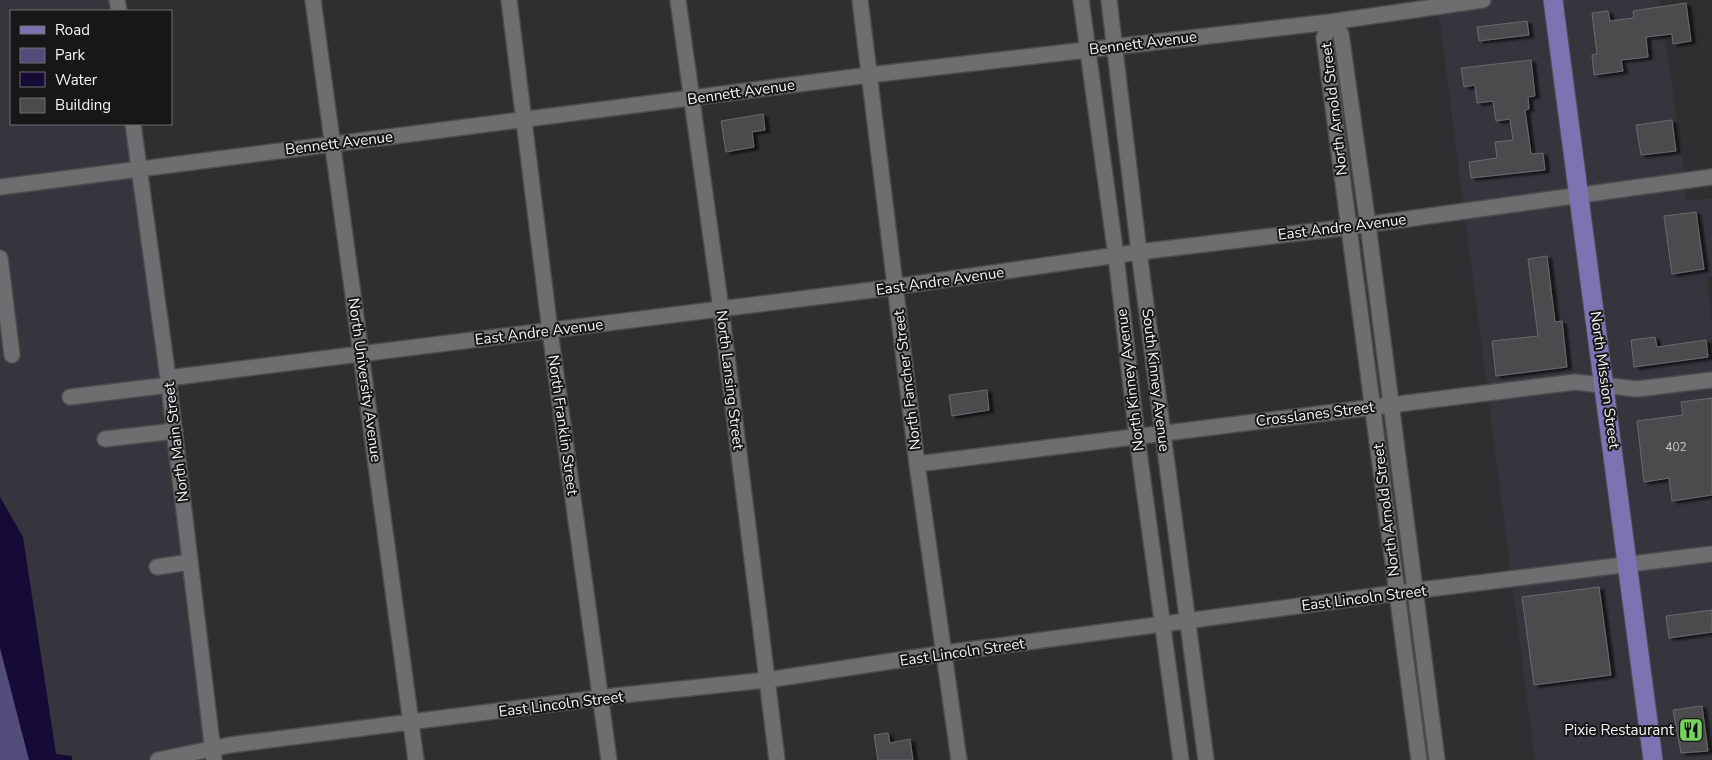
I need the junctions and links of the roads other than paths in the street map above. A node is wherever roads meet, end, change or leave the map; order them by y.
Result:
1 (313, 0) edge
2 (509, 0) edge
3 (678, 0) edge
4 (860, 0) edge
5 (1081, 0) edge
6 (1109, 0) edge
7 (1483, 0) edge
8 (1554, 0) edge
9 (1330, 22) junction
10 (1115, 46) junction
11 (1087, 51) junction
12 (869, 75) junction
13 (690, 99) junction
14 (524, 121) junction
15 (134, 125) edge
16 (334, 143) junction
17 (139, 168) junction
18 (1712, 177) edge
19 (0, 187) edge
20 (1579, 195) junction
21 (1368, 225) junction
22 (1349, 227) junction
23 (1139, 252) junction
24 (1116, 256) junction
25 (0, 258) edge
26 (896, 287) junction
27 (721, 309) junction
28 (550, 330) junction
29 (361, 352) junction
30 (12, 355) dead end
31 (1712, 380) edge
32 (168, 381) junction
33 (1606, 386) junction
34 (70, 397) dead end
35 (1391, 404) junction
36 (1374, 406) junction
37 (174, 432) junction
38 (1163, 434) junction
39 (1136, 437) junction
40 (105, 439) dead end
41 (918, 464) junction
42 (1712, 554) edge
43 (190, 562) junction
44 (1629, 564) junction
45 (157, 567) dead end
46 (1414, 592) junction
47 (1396, 593) junction
48 (1188, 621) junction
49 (1162, 625) junction
50 (945, 653) junction
51 (767, 680) junction
52 (602, 698) junction
53 (411, 722) junction
54 (214, 754) edge
55 (158, 760) edge
56 (416, 760) edge
57 (609, 760) edge
58 (778, 760) edge
59 (959, 760) edge
60 (1181, 760) edge
61 (1206, 760) edge
62 (1419, 760) edge
63 (1437, 760) edge
64 (1654, 760) edge

1 - 16 street, North University Avenue
2 - 14 street, North Franklin Street
3 - 13 street, North Lansing Street
4 - 12 street, North Fancher Street
5 - 11 street, North Kinney Avenue
6 - 10 street, South Kinney Avenue
7 - 9 street, Bennett Avenue
8 - 20 main road, North Mission Street
9 - 10 street, Bennett Avenue
9 - 21 street, North Arnold Street
9 - 22 street, North Arnold Street
10 - 11 street, Bennett Avenue
10 - 23 street, South Kinney Avenue
11 - 12 street, Bennett Avenue
11 - 24 street, North Kinney Avenue
12 - 13 street, Bennett Avenue
12 - 26 street, North Fancher Street
13 - 14 street, Bennett Avenue
13 - 27 street, North Lansing Street
14 - 16 street, Bennett Avenue
14 - 28 street, North Franklin Street
15 - 17 street, North Main Street
16 - 17 street, Bennett Avenue
16 - 29 street, North University Avenue
17 - 19 street, Bennett Avenue
17 - 32 street, North Main Street
18 - 20 street, East Andre Avenue
20 - 21 street, East Andre Avenue
20 - 33 main road, North Mission Street
21 - 22 street, East Andre Avenue
21 - 35 street, North Arnold Street
22 - 23 street, East Andre Avenue
22 - 36 street, North Arnold Street
23 - 24 street, East Andre Avenue
23 - 38 street, South Kinney Avenue
24 - 26 street, East Andre Avenue
24 - 39 street, North Kinney Avenue
25 - 30 street
26 - 27 street, East Andre Avenue
26 - 41 street, North Fancher Street
27 - 28 street, East Andre Avenue
27 - 51 street, North Lansing Street
28 - 29 street, East Andre Avenue
28 - 52 street, North Franklin Street
29 - 32 street, East Andre Avenue
29 - 53 street, North University Avenue
31 - 33 street, Crosslanes Street
32 - 34 street, East Andre Avenue
32 - 37 street, North Main Street
33 - 35 street, Crosslanes Street
33 - 44 main road, North Mission Street
35 - 36 street, Crosslanes Street
35 - 46 street, North Arnold Street
36 - 38 street, Crosslanes Street
36 - 47 street, North Arnold Street
37 - 40 street
37 - 43 street, North Main Street
38 - 39 street, Crosslanes Street
38 - 48 street, South Kinney Avenue
39 - 41 street, Crosslanes Street
39 - 49 street, North Kinney Avenue
41 - 50 street, North Fancher Street
42 - 44 street, East Lincoln Street
43 - 45 street
43 - 54 street, North Main Street
44 - 46 street, East Lincoln Street
44 - 64 main road, North Mission Street
46 - 47 street, East Lincoln Street
46 - 63 street, North Arnold Street
47 - 48 street, East Lincoln Street
47 - 62 street, North Arnold Street
48 - 49 street, East Lincoln Street
48 - 61 street, South Kinney Avenue
49 - 50 street, East Lincoln Street
49 - 60 street, North Kinney Avenue
50 - 51 street, East Lincoln Street
50 - 59 street, North Fancher Street
51 - 52 street, East Lincoln Street
51 - 58 street, North Lansing Street
52 - 53 street, East Lincoln Street
52 - 57 street, North Franklin Street
53 - 54 street, East Lincoln Street
53 - 56 street, North University Avenue
54 - 55 street, East Lincoln Street

